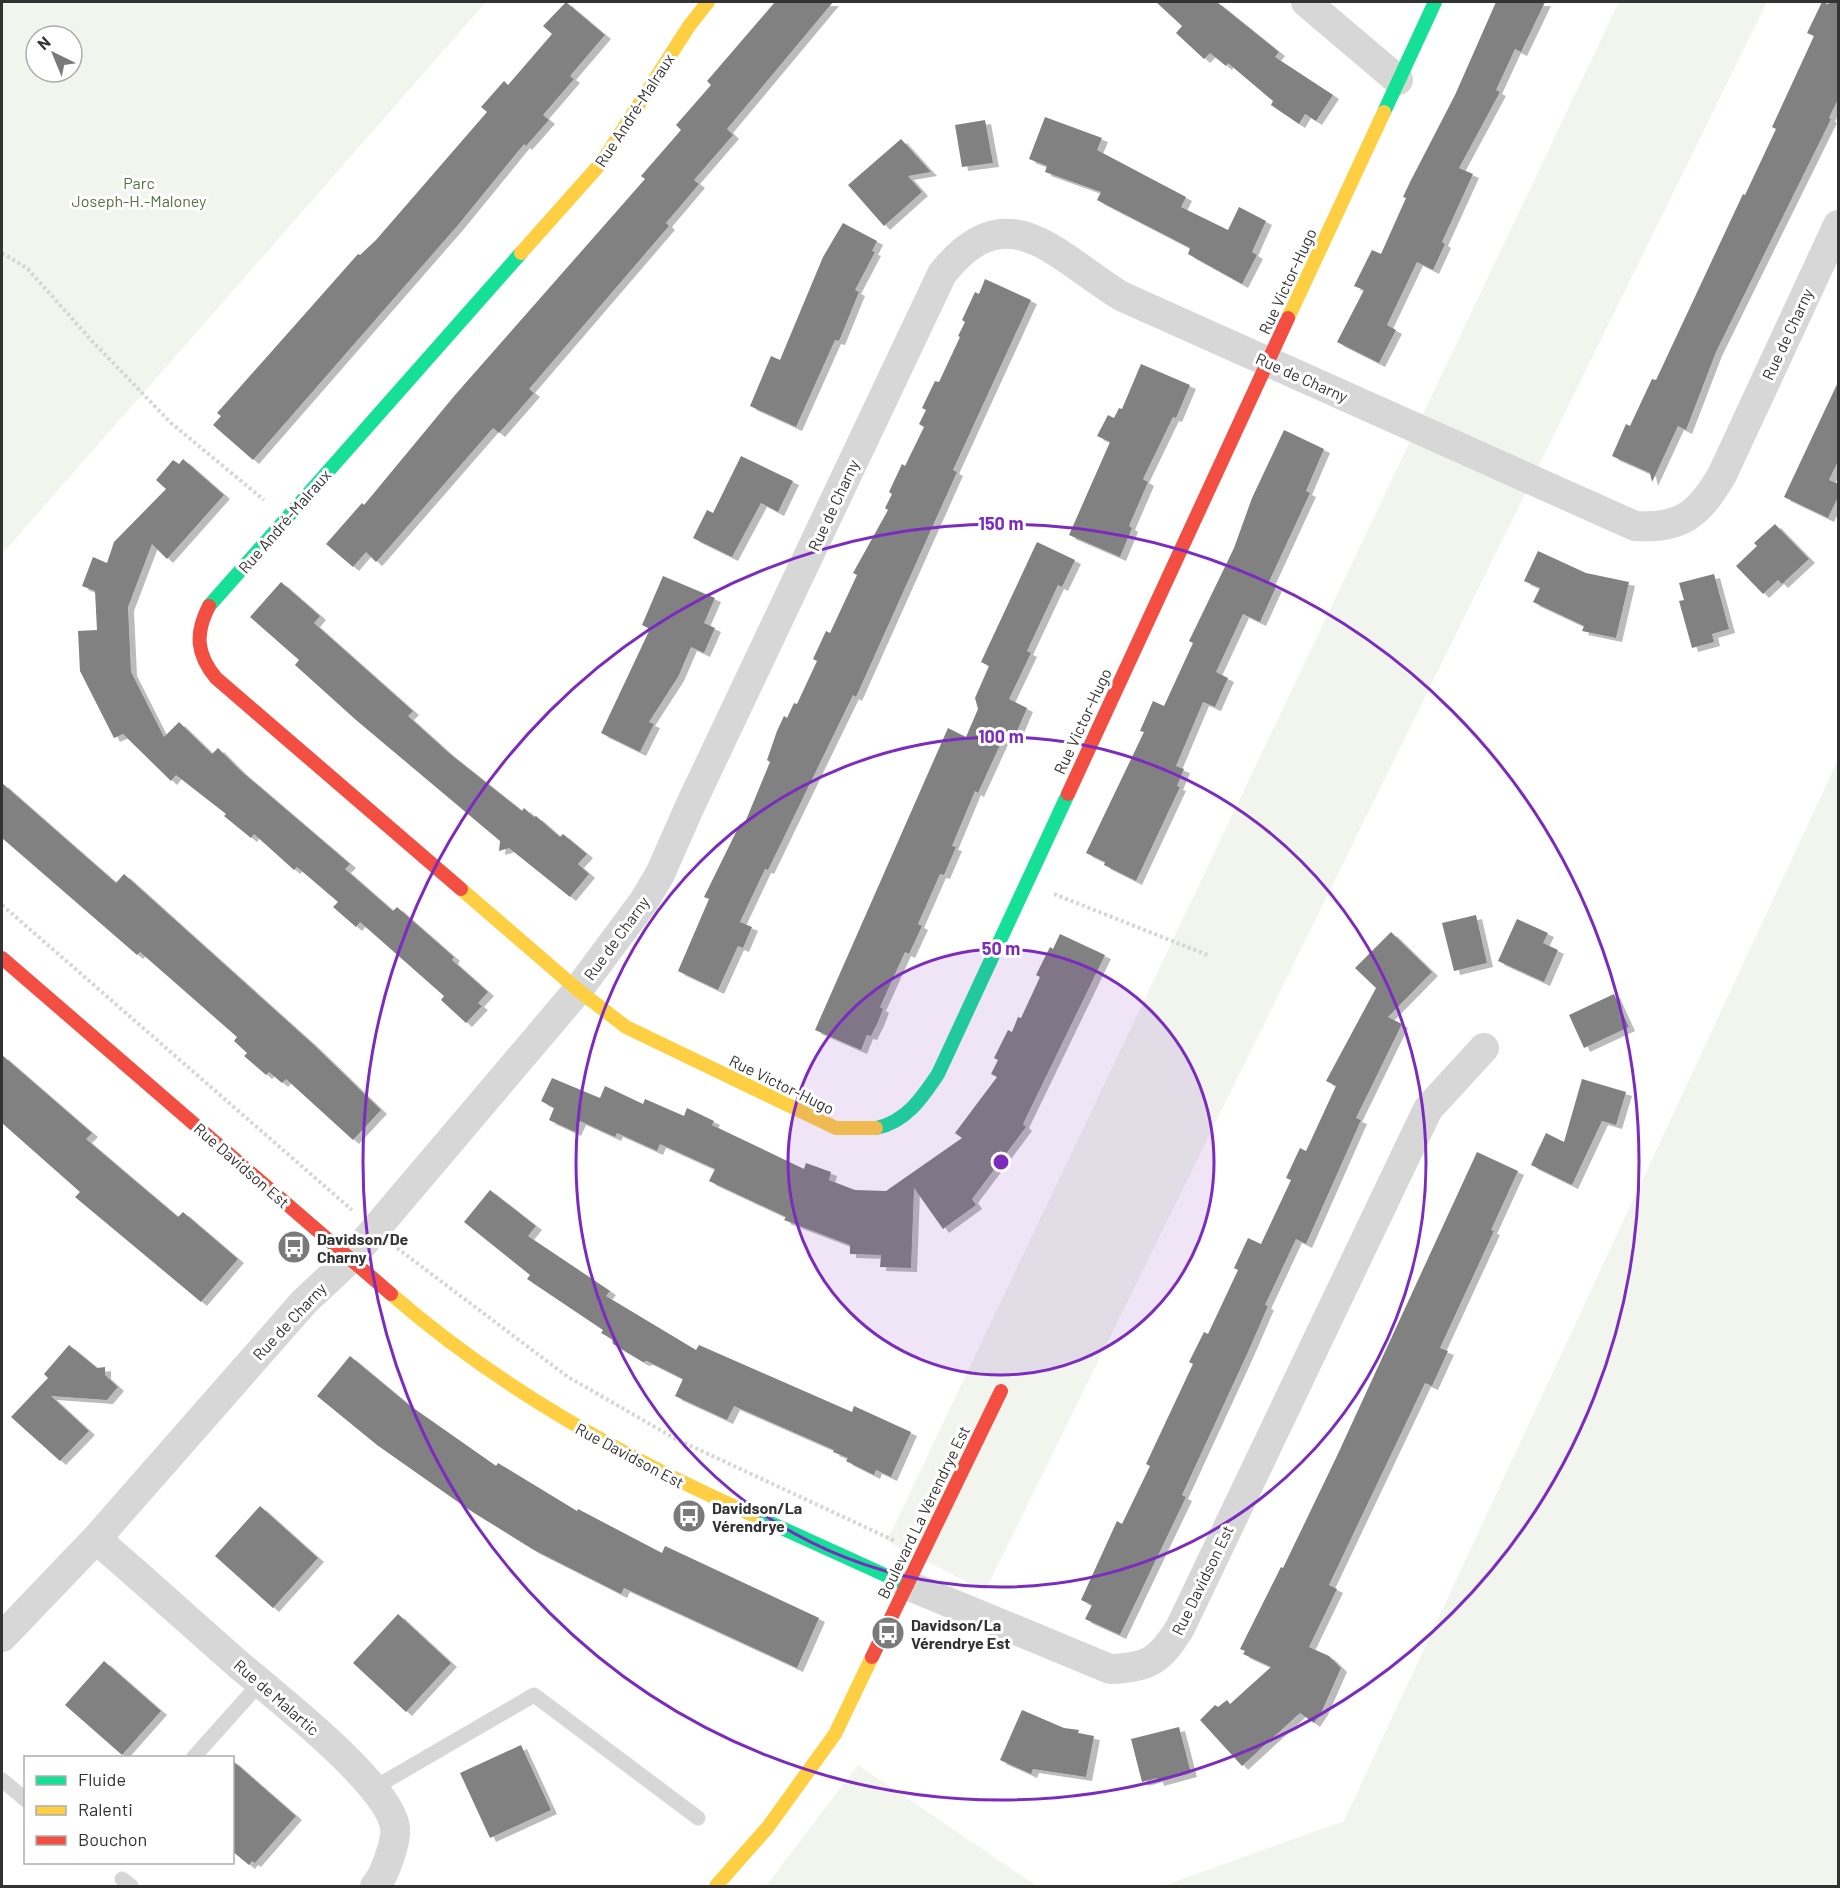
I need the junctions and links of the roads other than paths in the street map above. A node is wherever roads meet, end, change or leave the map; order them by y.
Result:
1 (708, 2) edge
2 (1306, 2) edge
3 (1435, 2) edge
4 (1398, 80) junction
5 (1839, 225) edge
6 (1267, 362) junction
7 (2, 958) edge
8 (578, 990) junction
9 (1484, 1048) dead end
10 (350, 1258) junction
11 (1001, 1391) dead end
12 (96, 1539) junction
13 (907, 1585) junction
14 (2, 1637) edge
15 (260, 1683) junction
16 (195, 1756) edge
17 (2, 1780) edge
18 (372, 1789) junction
19 (24, 1798) edge
20 (698, 1818) dead end
21 (384, 1884) edge
22 (716, 1887) edge

1 - 8 street, Rue André-Malraux
2 - 4 street
3 - 4 street, Rue Victor-Hugo
4 - 6 street, Rue Victor-Hugo
5 - 6 street, Rue de Charny
6 - 8 street, Rue de Charny
6 - 8 street, Rue Victor-Hugo
7 - 10 street, Rue Davidson Est
8 - 10 street, Rue de Charny
9 - 13 street, Rue Davidson Est
10 - 12 street, Rue de Charny
10 - 13 street, Rue Davidson Est
11 - 13 street, Boulevard La Vérendrye Est
12 - 14 street, Rue de Charny
12 - 15 street, Rue de Malartic
13 - 22 street, Boulevard La Vérendrye Est
15 - 16 lane
15 - 18 street, Rue de Malartic
17 - 19 lane
18 - 20 lane
18 - 21 street, Rue de Malartic

